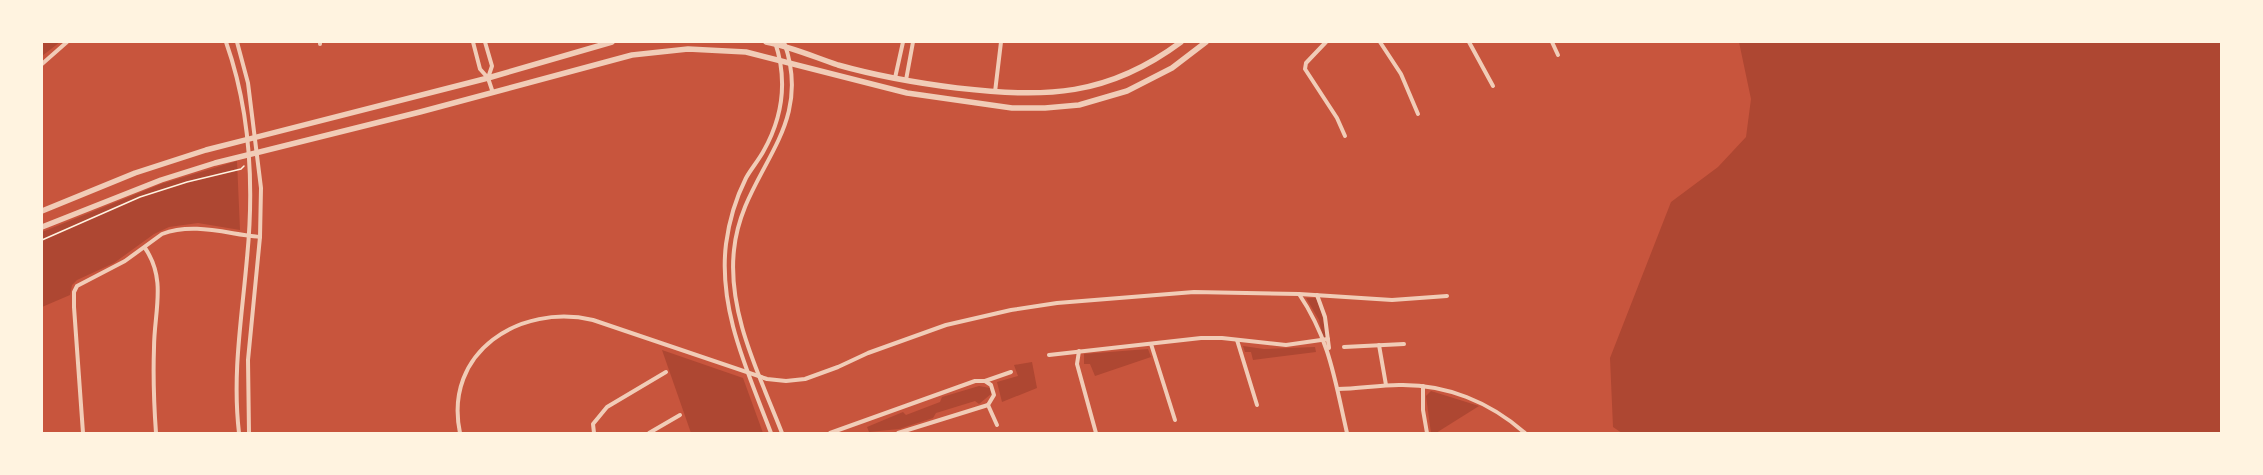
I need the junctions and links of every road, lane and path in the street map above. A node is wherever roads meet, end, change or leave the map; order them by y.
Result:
1 (67, 42) edge
2 (226, 42) edge
3 (236, 42) edge
4 (473, 42) edge
5 (485, 42) edge
6 (612, 42) edge
7 (766, 42) edge
8 (903, 42) edge
9 (913, 42) edge
10 (1001, 42) edge
11 (1181, 42) edge
12 (1206, 42) edge
13 (1326, 42) edge
14 (1380, 42) edge
15 (1469, 42) edge
16 (1552, 42) edge
17 (775, 43) edge
18 (785, 44) edge
19 (1558, 55) dead end
20 (781, 60) junction
21 (791, 63) junction
22 (42, 64) edge
23 (488, 78) junction
24 (895, 78) junction
25 (906, 80) junction
26 (1493, 86) dead end
27 (995, 92) junction
28 (492, 93) junction
29 (1418, 114) dead end
30 (1345, 136) dead end
31 (255, 138) junction
32 (246, 140) junction
33 (258, 153) junction
34 (248, 159) junction
35 (42, 211) edge
36 (42, 227) edge
37 (249, 236) junction
38 (260, 237) junction
39 (42, 240) edge
40 (145, 248) junction
41 (1299, 294) junction
42 (1318, 295) junction
43 (1447, 296) dead end
44 (1238, 340) junction
45 (1326, 340) junction
46 (1151, 344) junction
47 (1404, 344) dead end
48 (1379, 345) junction
49 (1344, 347) dead end
50 (1079, 351) junction
51 (1049, 355) dead end
52 (666, 372) dead end
53 (748, 372) junction
54 (1011, 372) dead end
55 (760, 376) junction
56 (985, 381) junction
57 (1386, 385) junction
58 (1423, 386) junction
59 (1338, 389) junction
60 (988, 405) junction
61 (1257, 405) dead end
62 (680, 415) dead end
63 (1176, 420) dead end
64 (997, 425) dead end
65 (83, 433) edge
66 (156, 433) edge
67 (239, 433) edge
68 (249, 433) edge
69 (460, 433) edge
70 (594, 433) edge
71 (649, 433) edge
72 (771, 433) edge
73 (782, 433) edge
74 (830, 433) edge
75 (898, 433) edge
76 (1096, 433) edge
77 (1347, 433) edge
78 (1427, 433) edge
79 (1525, 433) edge

1 - 22 street
2 - 32 street
3 - 31 street
4 - 23 street
5 - 23 street
6 - 23 street
7 - 17 street
8 - 24 street
9 - 25 street
10 - 27 street
11 - 27 street
12 - 21 street
13 - 30 street
14 - 29 street
15 - 26 street
16 - 19 street
17 - 18 street
17 - 20 street
18 - 21 street
18 - 24 street
20 - 21 street
20 - 28 street
20 - 53 street
21 - 55 street
23 - 28 street
23 - 31 street
24 - 25 street
25 - 27 street
28 - 33 street
31 - 32 street
31 - 33 street
32 - 34 street
32 - 35 street
33 - 34 street
33 - 38 street
34 - 36 street
34 - 37 street
34 - 39 path
37 - 38 street
37 - 40 street
37 - 67 street
38 - 68 street
40 - 65 street
40 - 66 street
41 - 42 street
41 - 45 street
41 - 55 street
42 - 43 street
42 - 45 street
44 - 45 street
44 - 46 street
44 - 61 street
45 - 59 street
46 - 50 street
46 - 63 street
47 - 48 street
48 - 49 street
48 - 57 street
50 - 51 street
50 - 76 street
52 - 70 street
53 - 55 street
53 - 69 street
53 - 72 street
54 - 56 street
55 - 73 street
56 - 60 street
56 - 74 street
57 - 58 street
57 - 59 street
58 - 78 street
58 - 79 street
59 - 77 street
60 - 64 street
60 - 75 street
62 - 71 street

